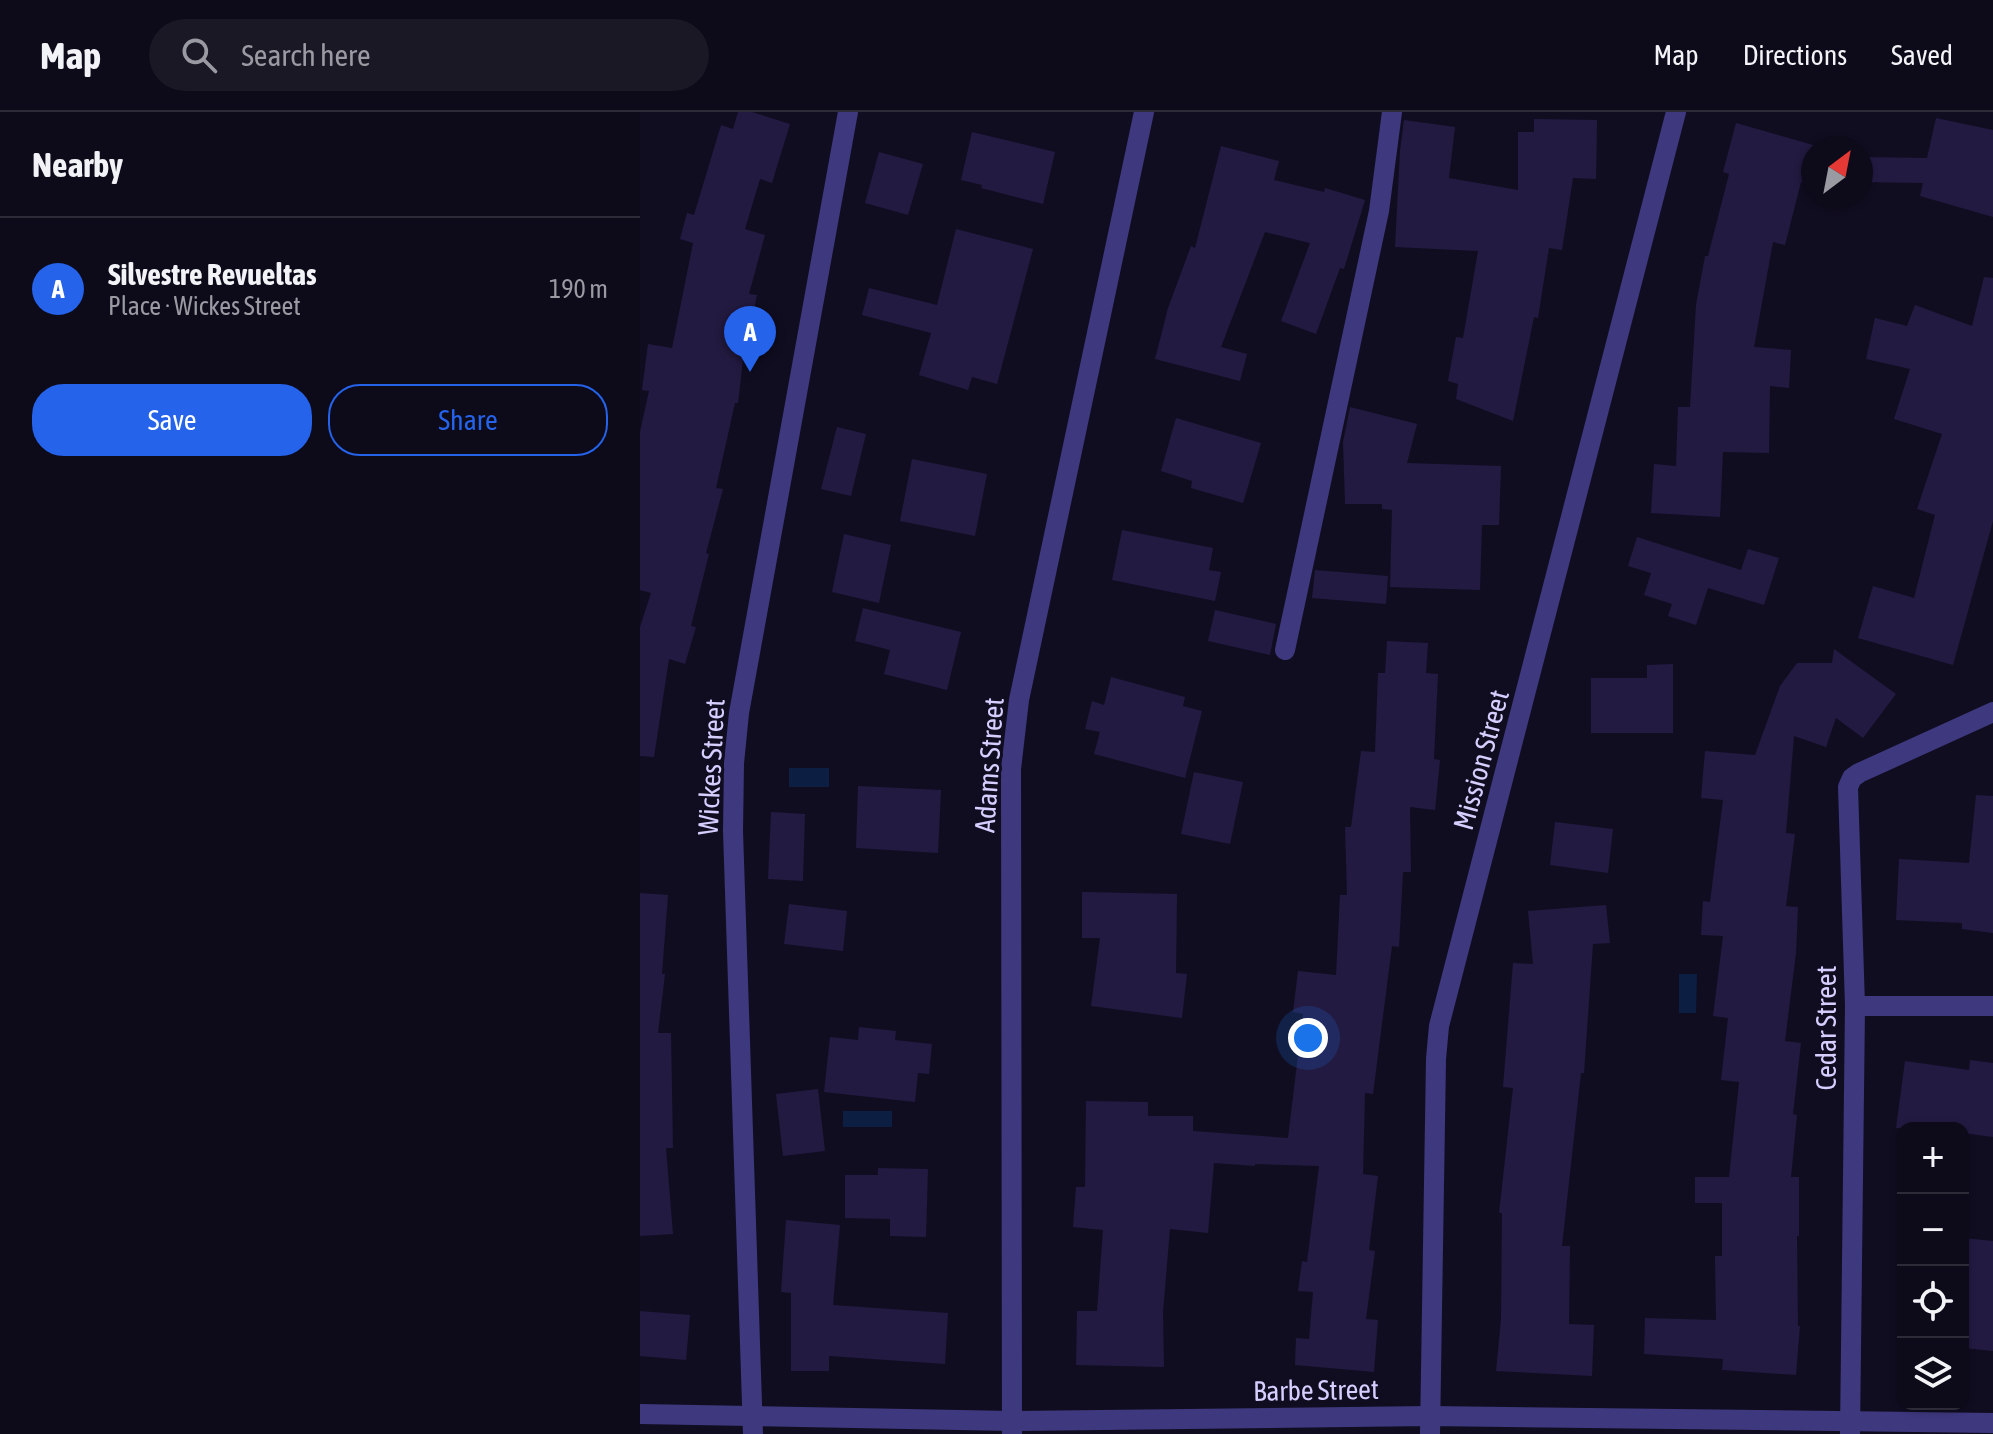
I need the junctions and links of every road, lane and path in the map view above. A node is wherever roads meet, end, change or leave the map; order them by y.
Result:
1 (848, 112) edge
2 (1144, 112) edge
3 (1392, 112) edge
4 (1676, 112) edge
5 (1285, 650) dead end
6 (1993, 712) edge
7 (1855, 1006) junction
8 (1993, 1006) edge
9 (640, 1414) edge
10 (1993, 1423) edge
11 (753, 1425) edge
12 (1430, 1425) edge
13 (1012, 1427) edge
14 (1850, 1427) edge

1 - 11 street, Wickes Street
2 - 13 street, Adams Street
3 - 5 street
4 - 12 street, Mission Street
6 - 7 street, Cedar Street
7 - 8 street
7 - 14 street, Cedar Street
9 - 11 street, Barbe Street
10 - 14 street, Barbe Street
11 - 13 street, Barbe Street
12 - 13 street, Barbe Street
12 - 14 street, Barbe Street

